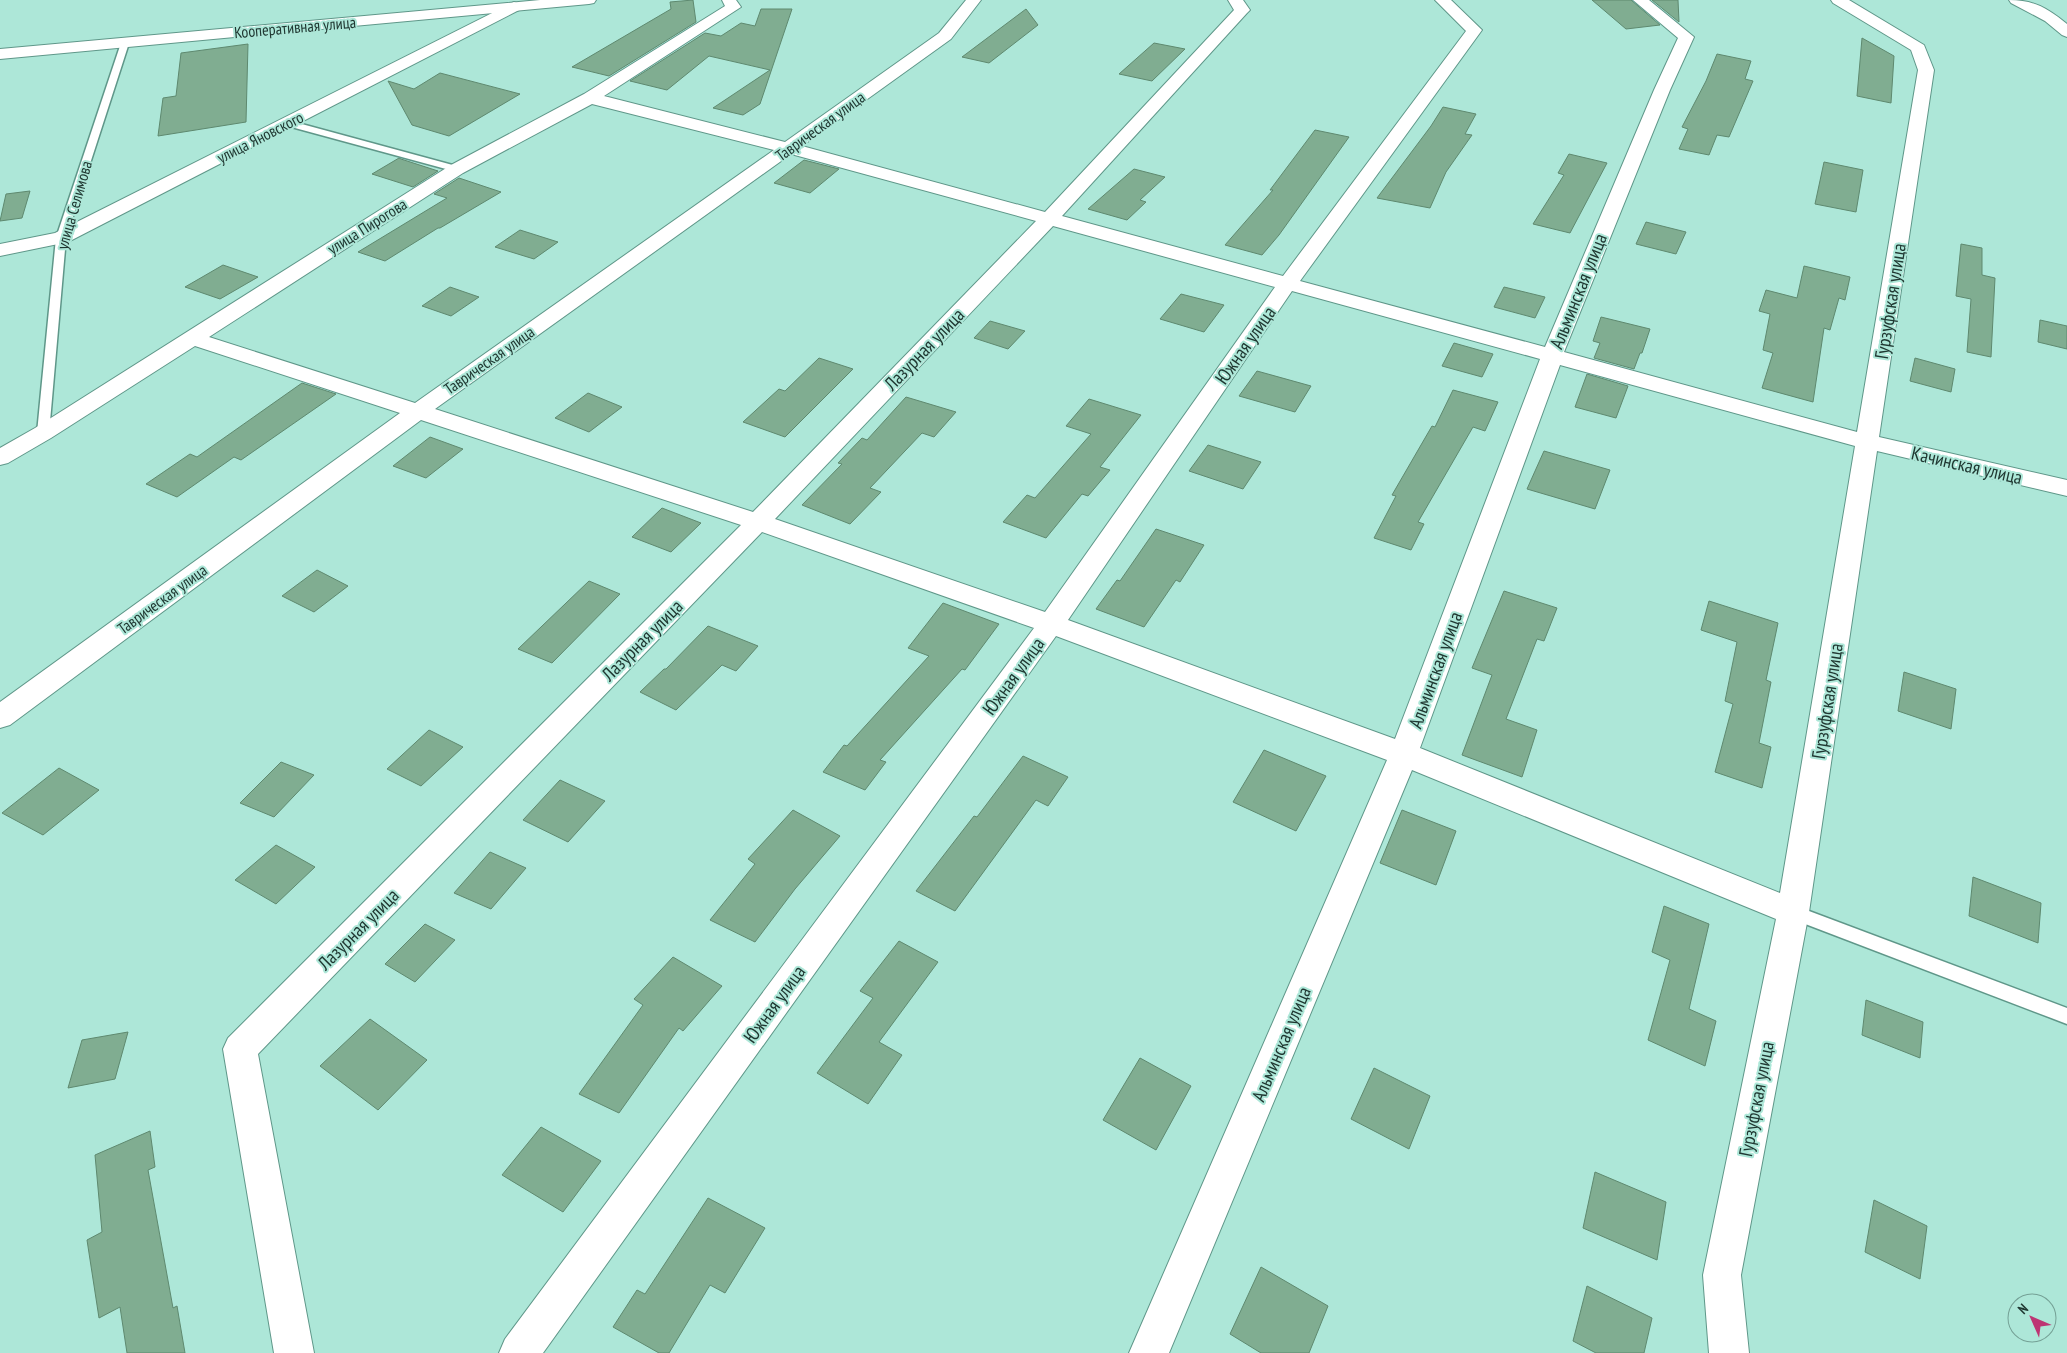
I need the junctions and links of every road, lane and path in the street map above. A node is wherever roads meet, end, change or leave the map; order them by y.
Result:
1 (590, 0) edge
2 (729, 0) edge
3 (974, 0) edge
4 (1235, 0) edge
5 (1442, 0) edge
6 (1640, 0) edge
7 (1838, 0) edge
8 (2016, 0) edge
9 (557, 2) edge
10 (514, 7) junction
11 (2067, 32) edge
12 (125, 43) junction
13 (0, 54) edge
14 (590, 98) junction
15 (287, 123) junction
16 (789, 148) junction
17 (456, 170) junction
18 (1048, 220) junction
19 (61, 238) junction
20 (0, 250) edge
21 (1287, 284) junction
22 (192, 338) junction
23 (1552, 356) junction
24 (418, 411) junction
25 (43, 433) junction
26 (1868, 442) junction
27 (0, 458) edge
28 (2067, 488) edge
29 (758, 522) junction
30 (1051, 624) junction
31 (0, 718) edge
32 (1404, 754) junction
33 (1793, 912) junction
34 (2067, 1016) edge
35 (294, 1353) edge
36 (519, 1353) edge
37 (1150, 1353) edge
38 (1728, 1353) edge

1 - 9 street, Кооперативная улица
2 - 14 street, улица Пирогова
3 - 16 street, Таврическая улица
4 - 18 street, Лазурная улица
5 - 21 street, Южная улица
6 - 23 street, Альминская улица
7 - 26 street, Гурзуфская улица
8 - 11 street
9 - 10 street, Кооперативная улица
10 - 12 street, Кооперативная улица
10 - 15 street, улица Яновского
12 - 13 street, Кооперативная улица
12 - 19 lane, улица Селимова
14 - 16 street, Качинская улица
14 - 17 street, улица Пирогова
15 - 17 lane
15 - 19 street, улица Яновского
16 - 18 street, Качинская улица
16 - 24 street, Таврическая улица
17 - 22 street, улица Пирогова
18 - 21 street, Качинская улица
18 - 29 street, Лазурная улица
19 - 20 street, улица Яновского
19 - 25 lane, улица Селимова
21 - 23 street, Качинская улица
21 - 30 street, Южная улица
22 - 24 street
22 - 25 street, улица Пирогова
23 - 26 street, Качинская улица
23 - 32 street, Альминская улица
24 - 29 street
24 - 31 street, Таврическая улица
25 - 27 street, улица Пирогова
26 - 28 street, Качинская улица
26 - 33 street, Гурзуфская улица
29 - 30 street
29 - 35 street, Лазурная улица
30 - 32 street
30 - 36 street, Южная улица
32 - 33 street
32 - 37 street, Альминская улица
33 - 34 lane
33 - 38 street, Гурзуфская улица

